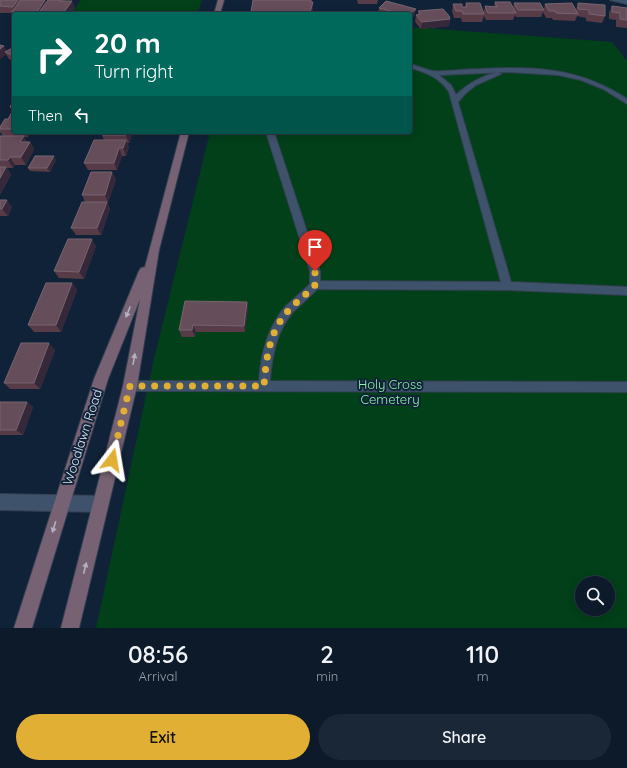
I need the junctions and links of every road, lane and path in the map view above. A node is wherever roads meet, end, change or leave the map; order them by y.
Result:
1 (220, 0) edge
2 (613, 0) edge
3 (627, 2) edge
4 (217, 12) edge
5 (412, 67) edge
6 (520, 70) junction
7 (431, 73) junction
8 (455, 102) junction
9 (627, 102) edge
10 (184, 134) edge
11 (271, 134) edge
12 (154, 250) junction
13 (315, 285) junction
14 (508, 286) junction
15 (627, 291) edge
16 (130, 386) junction
17 (264, 386) junction
18 (627, 387) edge
19 (0, 502) edge
20 (61, 504) junction
21 (101, 504) junction
22 (23, 628) edge
23 (70, 628) edge

1 - 4 main road
2 - 3 street
5 - 7 lane
6 - 7 lane
6 - 8 lane
6 - 9 lane
7 - 8 lane
8 - 14 lane
10 - 12 main road, Woodlawn Road
11 - 13 lane
16 -> 12 main road, Woodlawn Road
12 -> 20 main road, Woodlawn Road
13 - 14 lane
13 - 17 lane
14 - 15 lane
16 - 17 lane
16 - 21 main road, Woodlawn Road
17 - 18 lane
19 - 20 street
20 - 21 street
20 -> 22 main road, Woodlawn Road
23 -> 21 main road, Woodlawn Road

